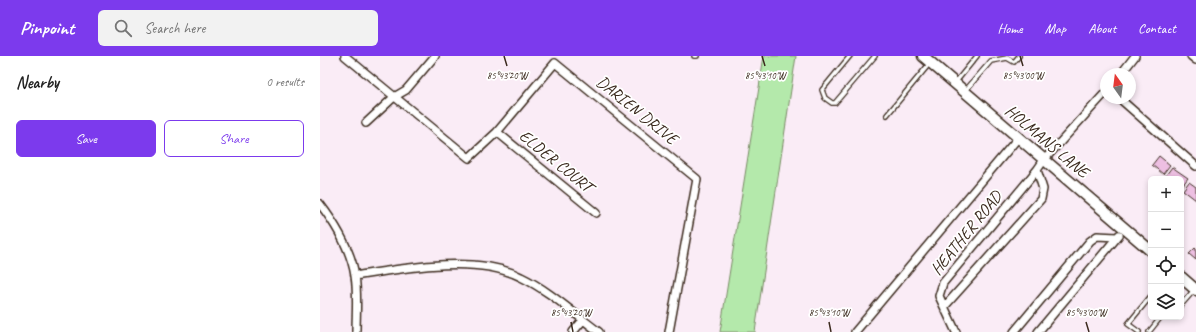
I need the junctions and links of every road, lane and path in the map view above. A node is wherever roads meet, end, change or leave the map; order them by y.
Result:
1 (345, 56) edge
2 (435, 56) edge
3 (850, 56) edge
4 (875, 56) edge
5 (977, 56) edge
6 (1019, 56) edge
7 (1135, 56) edge
8 (1191, 56) edge
9 (926, 59) edge
10 (1196, 60) edge
11 (1126, 68) edge
12 (955, 84) junction
13 (965, 92) junction
14 (394, 97) junction
15 (1100, 99) edge
16 (1126, 104) edge
17 (888, 115) dead end
18 (366, 123) dead end
19 (497, 132) junction
20 (1018, 138) junction
21 (1044, 160) junction
22 (1196, 166) edge
23 (1037, 170) junction
24 (320, 204) edge
25 (596, 213) dead end
26 (1124, 228) junction
27 (1117, 237) junction
28 (1148, 248) edge
29 (355, 276) junction
30 (1184, 279) edge
31 (1196, 289) edge
32 (1148, 300) edge
33 (1184, 302) edge
34 (945, 306) junction
35 (583, 320) junction
36 (1159, 320) edge
37 (356, 332) edge
38 (573, 332) edge
39 (599, 332) edge
40 (669, 332) edge
41 (855, 332) edge
42 (956, 332) edge
43 (1014, 332) edge
44 (1038, 332) edge
45 (1139, 332) edge
46 (1149, 332) edge

1 - 14 street
2 - 14 street
3 - 4 lane
5 - 12 lane
6 - 13 lane
7 - 11 street
8 - 10 street
9 - 12 main road, HOLMANS LANE
9 - 17 lane
12 - 13 main road, HOLMANS LANE
13 - 20 main road, HOLMANS LANE
14 - 18 street
14 - 19 street, DARIEN DRIVE
15 - 21 street, HEATHER ROAD
16 - 22 street
19 - 25 street, ELDER COURT
19 - 40 street, DARIEN DRIVE
20 - 21 main road, HOLMANS LANE
20 - 41 street
21 - 23 street, HEATHER ROAD
21 - 26 main road, HOLMANS LANE
23 - 34 street, HEATHER ROAD
23 - 34 street
24 - 29 street
26 - 27 street
26 - 28 main road, HOLMANS LANE
27 - 43 street
27 - 44 street
29 - 35 street
29 - 37 street
30 - 31 main road
31 - 33 lane
32 - 45 lane
34 - 42 street, HEATHER ROAD
35 - 38 street
35 - 39 street
36 - 46 lane

